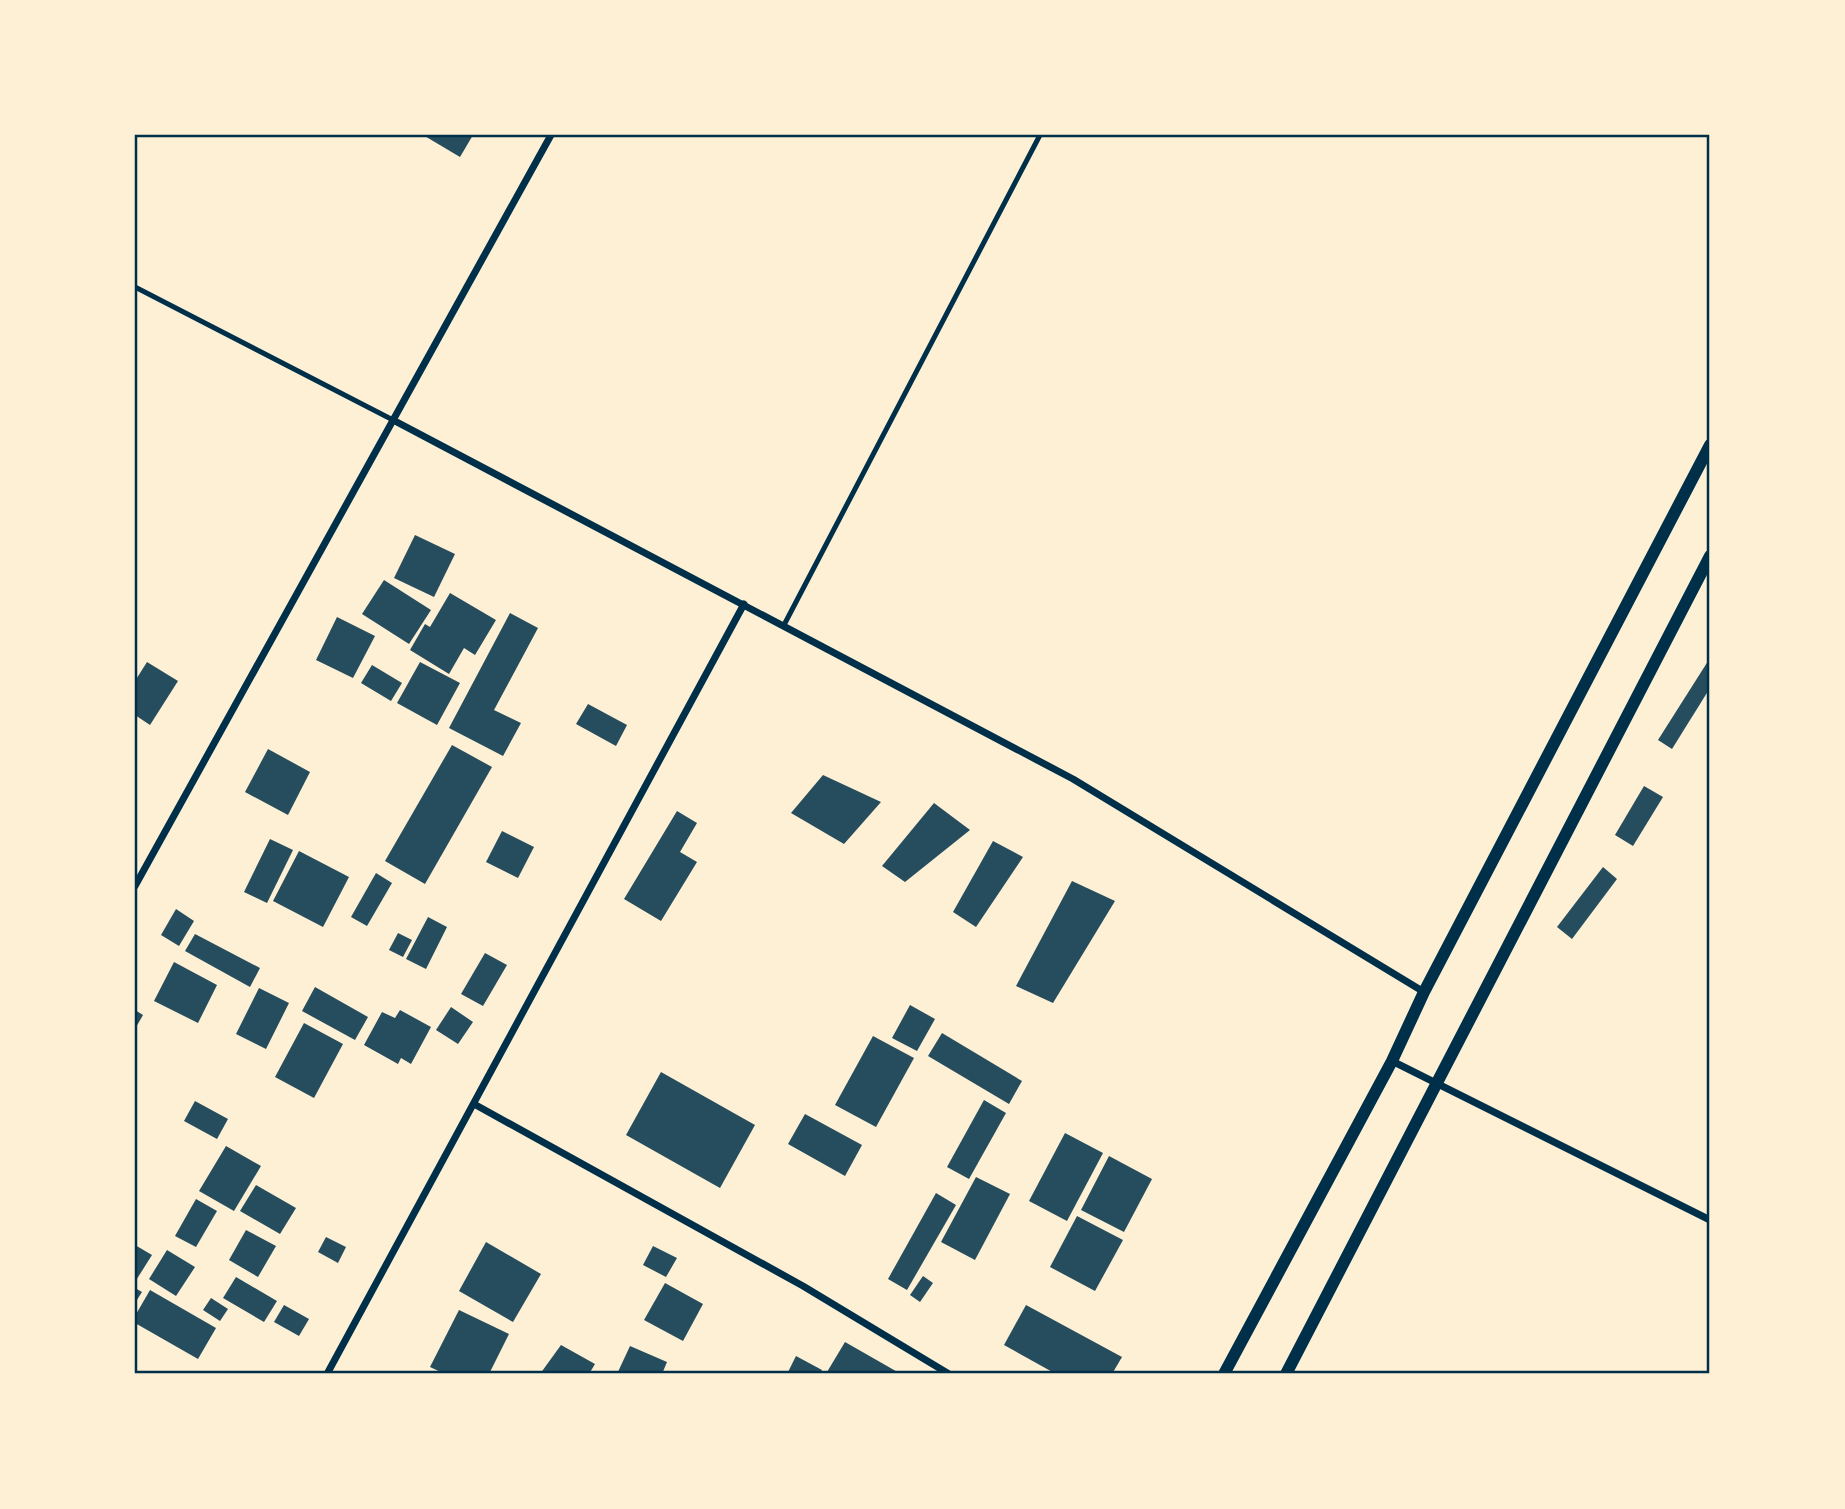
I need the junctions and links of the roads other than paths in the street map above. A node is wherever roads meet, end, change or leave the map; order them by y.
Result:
1 (551, 135) edge
2 (1040, 135) edge
3 (135, 286) edge
4 (393, 420) junction
5 (1710, 445) edge
6 (1710, 556) edge
7 (744, 604) junction
8 (784, 625) junction
9 (135, 886) edge
10 (1424, 992) junction
11 (1392, 1061) junction
12 (1438, 1083) junction
13 (474, 1104) junction
14 (1710, 1220) edge
15 (327, 1374) edge
16 (948, 1374) edge
17 (1224, 1374) edge
18 (1286, 1374) edge

1 - 4 street
2 - 8 lane
3 - 4 lane
4 - 7 street
4 - 9 street
5 - 10 street
6 - 12 street
7 - 8 street
7 - 13 street
8 - 10 street
10 - 11 street
11 - 12 street
11 - 17 street
12 - 14 street
12 - 18 street
13 - 15 street
13 - 16 street

